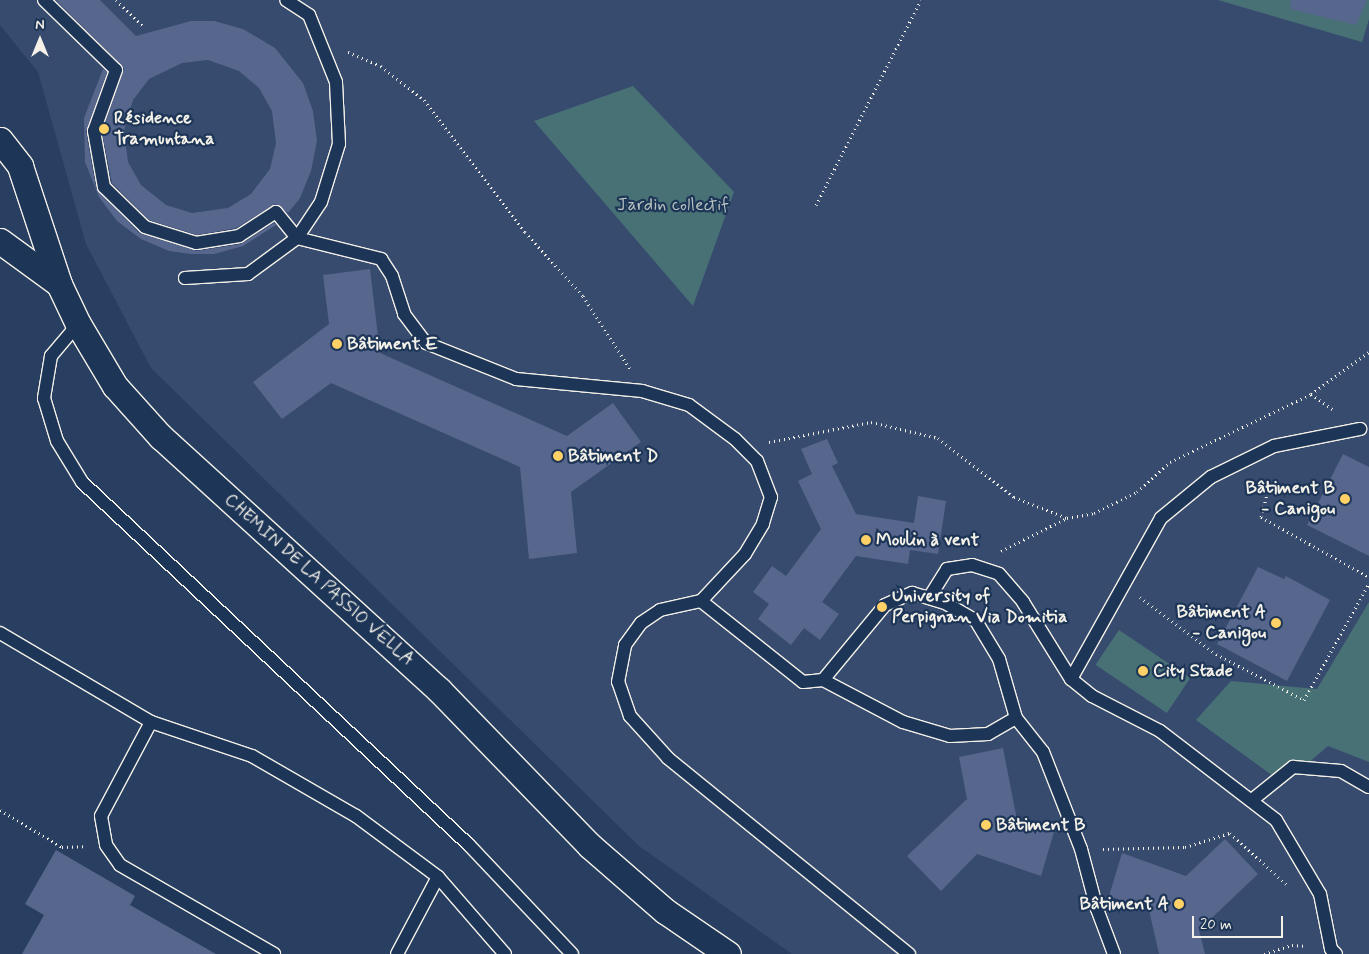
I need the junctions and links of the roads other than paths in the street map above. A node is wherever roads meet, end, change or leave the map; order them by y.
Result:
1 (44, 0) edge
2 (286, 0) edge
3 (0, 140) edge
4 (297, 238) junction
5 (0, 241) edge
6 (185, 278) dead end
7 (59, 284) junction
8 (78, 324) junction
9 (1360, 429) dead end
10 (929, 598) junction
11 (701, 601) junction
12 (0, 633) edge
13 (1071, 679) junction
14 (822, 680) junction
15 (1016, 718) junction
16 (151, 722) junction
17 (1369, 787) edge
18 (1252, 800) junction
19 (438, 877) junction
20 (1333, 951) edge
21 (274, 954) edge
22 (397, 954) edge
23 (505, 954) edge
24 (572, 954) edge
25 (728, 954) edge
26 (909, 954) edge
27 (1114, 954) edge

1 - 4 lane
2 - 4 lane
3 - 7 street, CHEMIN DE LA PASSIO VELLA
4 - 6 lane
4 - 11 lane
5 - 7 street
7 - 8 street, CHEMIN DE LA PASSIO VELLA
8 - 24 lane
8 - 25 street, CHEMIN DE LA PASSIO VELLA
9 - 13 lane
10 - 13 lane
10 - 14 lane
10 - 15 lane
11 - 14 lane
11 - 26 lane
12 - 16 lane
13 - 18 lane
14 - 15 lane
15 - 27 lane
16 - 19 lane
16 - 21 lane
17 - 18 lane
18 - 20 lane
19 - 22 lane
19 - 23 lane

